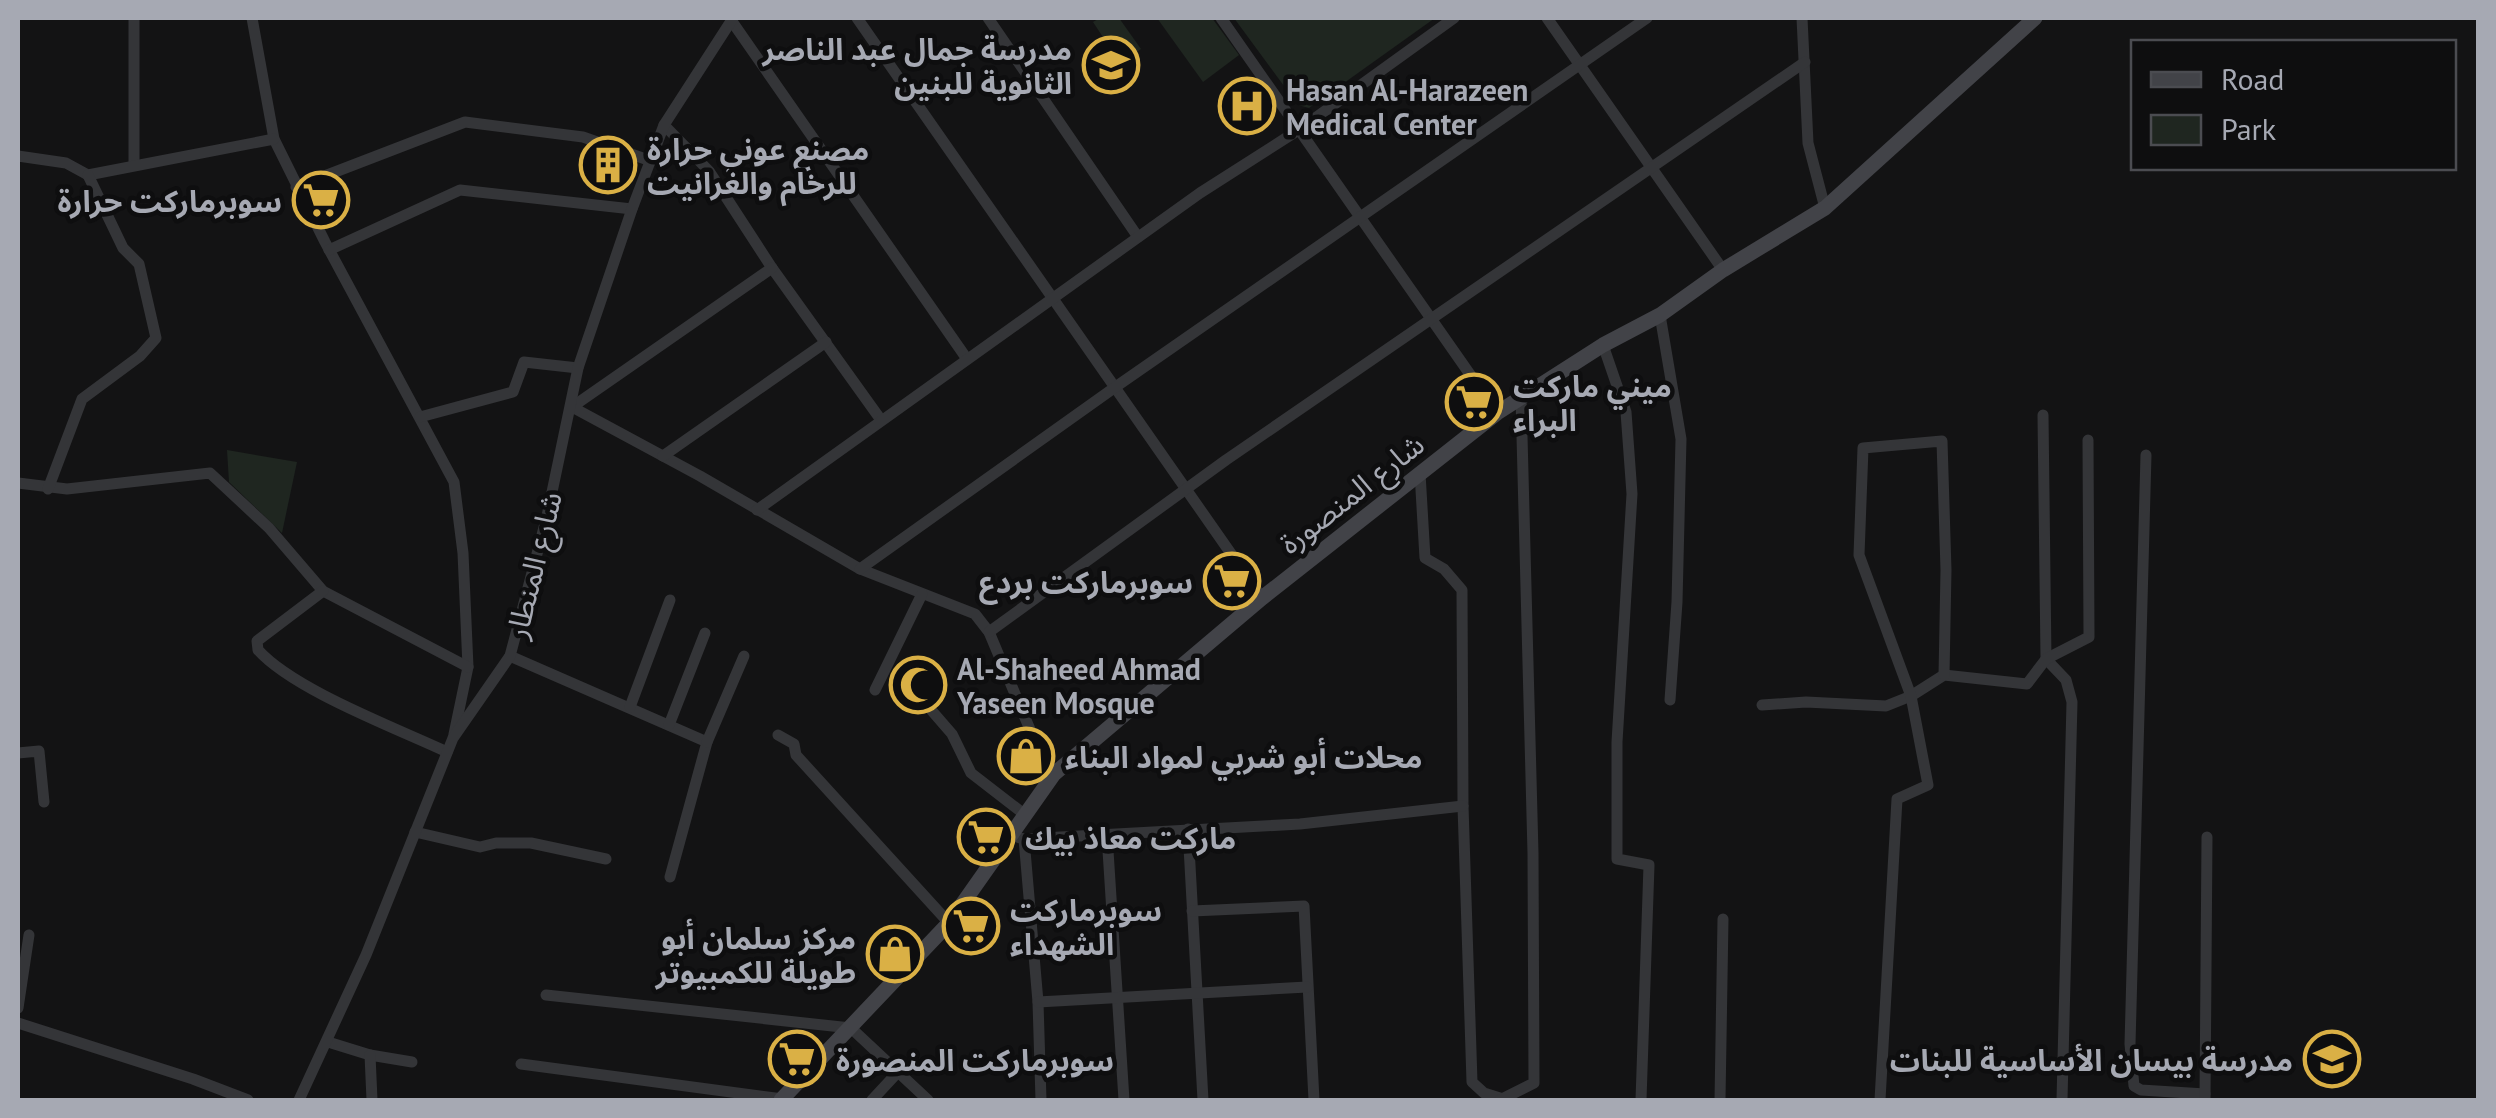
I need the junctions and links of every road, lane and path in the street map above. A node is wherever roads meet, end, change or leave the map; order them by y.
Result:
1 (134, 18) edge
2 (252, 18) edge
3 (857, 18) edge
4 (988, 18) edge
5 (1222, 18) edge
6 (1454, 18) edge
7 (1547, 18) edge
8 (1647, 18) edge
9 (1802, 18) edge
10 (2034, 18) edge
11 (732, 19) edge
12 (1805, 62) junction
13 (1579, 65) junction
14 (664, 125) junction
15 (1300, 129) junction
16 (274, 138) junction
17 (18, 156) edge
18 (651, 161) junction
19 (134, 165) junction
20 (1650, 170) junction
21 (88, 176) junction
22 (296, 187) junction
23 (1824, 208) junction
24 (632, 209) junction
25 (1362, 216) junction
26 (1138, 237) junction
27 (329, 250) junction
28 (772, 268) junction
29 (1723, 270) junction
30 (1054, 298) junction
31 (1660, 315) junction
32 (1432, 321) junction
33 (826, 342) junction
34 (1603, 345) junction
35 (968, 359) junction
36 (578, 368) junction
37 (1114, 388) junction
38 (1521, 398) junction
39 (572, 407) junction
40 (1498, 413) junction
41 (2042, 415) dead end
42 (420, 417) junction
43 (881, 420) junction
44 (2088, 440) dead end
45 (2146, 455) dead end
46 (663, 456) junction
47 (1420, 473) junction
48 (18, 483) edge
49 (48, 488) junction
50 (1186, 490) junction
51 (757, 510) junction
52 (860, 569) junction
53 (323, 591) junction
54 (922, 594) junction
55 (1262, 598) junction
56 (670, 600) dead end
57 (989, 632) junction
58 (704, 633) dead end
59 (510, 656) junction
60 (744, 656) dead end
61 (2046, 659) junction
62 (468, 667) junction
63 (1944, 675) junction
64 (876, 690) dead end
65 (1911, 696) junction
66 (1670, 700) dead end
67 (1762, 705) dead end
68 (630, 706) junction
69 (932, 711) dead end
70 (669, 724) junction
71 (778, 735) dead end
72 (453, 738) junction
73 (707, 742) junction
74 (447, 752) junction
75 (18, 753) edge
76 (1054, 774) junction
77 (44, 802) dead end
78 (1464, 806) junction
79 (1024, 814) junction
80 (1188, 830) junction
81 (414, 832) junction
82 (1106, 834) junction
83 (1017, 837) junction
84 (2207, 838) dead end
85 (606, 859) dead end
86 (670, 876) dead end
87 (1192, 911) junction
88 (1722, 918) dead end
89 (950, 923) junction
90 (29, 936) dead end
91 (1307, 987) junction
92 (1195, 994) junction
93 (546, 996) dead end
94 (1117, 997) junction
95 (1038, 1002) junction
96 (18, 1008) edge
97 (18, 1024) edge
98 (852, 1028) junction
99 (328, 1042) junction
100 (370, 1054) junction
101 (412, 1062) dead end
102 (521, 1064) dead end
103 (898, 1072) junction
104 (2205, 1097) edge
105 (1500, 1099) edge
106 (248, 1100) edge
107 (299, 1100) edge
108 (372, 1100) edge
109 (782, 1100) edge
110 (872, 1100) edge
111 (928, 1100) edge
112 (1042, 1100) edge
113 (1124, 1100) edge
114 (1203, 1100) edge
115 (1314, 1100) edge
116 (1641, 1100) edge
117 (1720, 1100) edge
118 (1880, 1100) edge
119 (2062, 1100) edge

1 - 19 street
2 - 16 street
3 - 30 street
4 - 26 street
5 - 15 street
6 - 15 street
7 - 13 street
8 - 13 street
9 - 12 street
10 - 23 main road, شارع المنصورة
11 - 14 street, شارع المنطار
11 - 35 street
12 - 20 street
12 - 23 street
13 - 20 street
13 - 25 street
14 - 18 street, شارع المنطار
14 - 28 street
15 - 25 street
15 - 26 street
16 - 19 street
16 - 22 street
17 - 21 street
18 - 22 street
18 - 24 street, شارع المنطار
19 - 21 street
20 - 29 street
20 - 32 street
21 - 49 street
22 - 27 street
23 - 29 main road, شارع المنصورة
24 - 27 street
24 - 36 street, شارع المنطار
25 - 32 street
25 - 37 street
26 - 30 street
27 - 42 street
28 - 33 street
28 - 39 street
29 - 31 main road, شارع المنصورة
30 - 35 street
30 - 37 street
31 - 34 main road, شارع المنصورة
31 - 66 street
32 - 40 street
32 - 50 street
33 - 43 street
33 - 46 street
34 - 38 main road, شارع المنصورة
34 - 116 street
35 - 43 street
36 - 39 street, شارع المنطار
36 - 42 street
37 - 50 street
37 - 52 street
38 - 40 main road, شارع المنصورة
38 - 105 street
39 - 46 street
39 - 59 street, شارع المنطار
40 - 47 main road, شارع المنصورة
41 - 61 street
42 - 62 street
43 - 51 street
44 - 61 street
45 - 104 street
46 - 51 street
47 - 55 main road, شارع المنصورة
47 - 78 street
48 - 49 street
49 - 53 street
50 - 55 street
50 - 57 street
51 - 52 street
52 - 54 street
53 - 62 street
53 - 74 street
54 - 57 street
54 - 64 street
55 - 76 main road, شارع المنصورة
56 - 68 street
57 - 76 street
58 - 70 street
59 - 68 street
59 - 72 street, شارع المنطار
60 - 73 street
61 - 63 street
61 - 119 street
62 - 72 street
63 - 65 street
63 - 65 street
65 - 67 street
65 - 118 street
68 - 70 street
69 - 79 street
70 - 73 street
71 - 89 street
72 - 74 street, شارع المنطار
73 - 86 street
74 - 81 street, شارع المنطار
75 - 77 street
76 - 79 main road, شارع المنصورة
78 - 80 street
78 - 105 street
79 - 83 main road, شارع المنصورة
80 - 82 street
80 - 87 street
81 - 85 street
81 - 99 street, شارع المنطار
82 - 83 street
82 - 94 street
83 - 89 main road, شارع المنصورة
83 - 95 street
84 - 104 street
87 - 91 street
87 - 92 street
88 - 117 street
89 - 98 main road, شارع المنصورة
90 - 96 street
91 - 92 street
91 - 115 street
92 - 94 street
92 - 114 street
93 - 98 street
94 - 95 street
94 - 113 street
95 - 112 street
97 - 106 street
98 - 103 street
98 - 109 main road, شارع المنصورة
99 - 100 street
99 - 107 street, شارع المنطار
100 - 101 street
100 - 108 street
102 - 109 street
103 - 110 street
103 - 111 street

